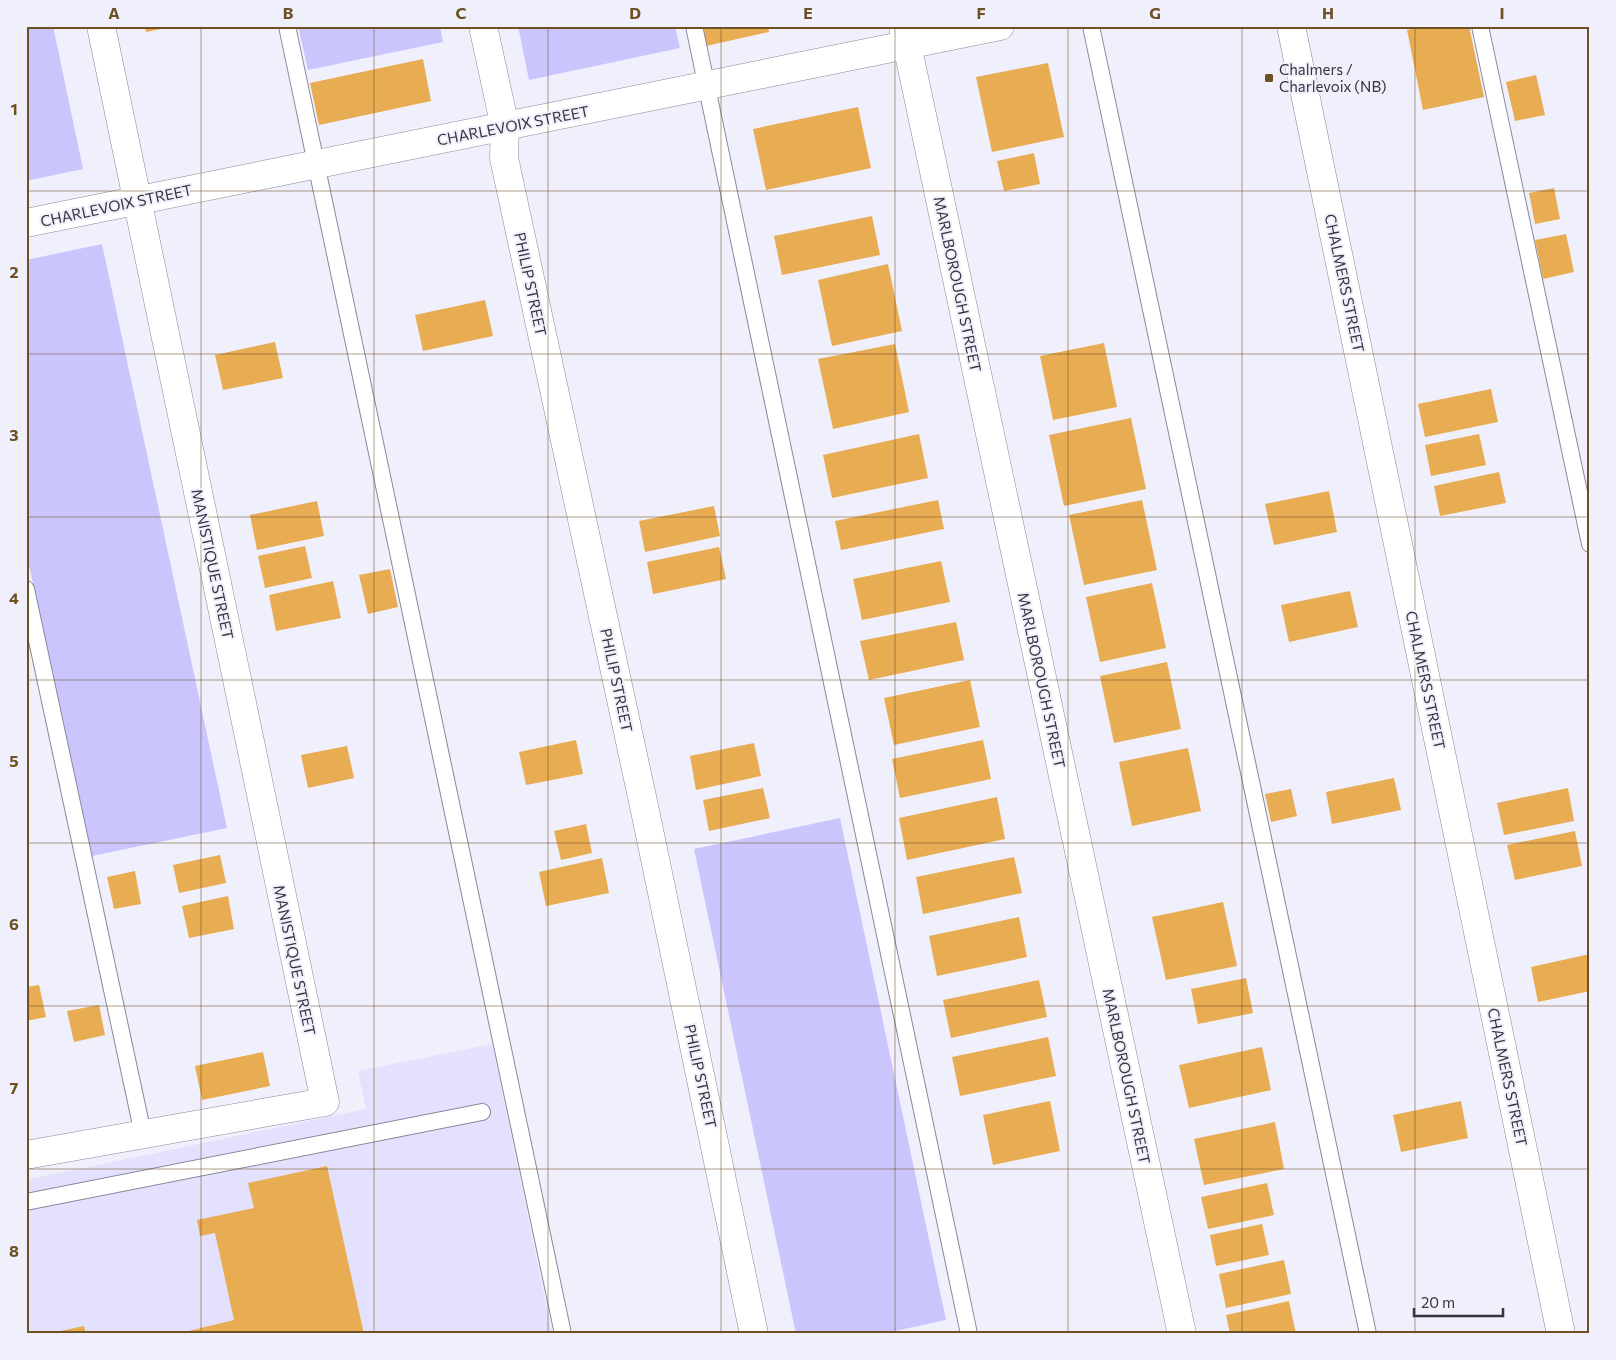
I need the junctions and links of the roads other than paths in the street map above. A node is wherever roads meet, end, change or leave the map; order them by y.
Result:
1 (100, 26) edge
2 (287, 26) edge
3 (483, 26) edge
4 (694, 26) edge
5 (1000, 26) edge
6 (1091, 26) edge
7 (1291, 26) edge
8 (1480, 26) edge
9 (905, 36) edge
10 (707, 86) junction
11 (505, 126) junction
12 (316, 164) junction
13 (138, 200) junction
14 (26, 224) edge
15 (1590, 544) edge
16 (26, 589) edge
17 (482, 1112) dead end
18 (143, 1134) junction
19 (26, 1155) edge
20 (26, 1202) edge
21 (563, 1334) edge
22 (754, 1334) edge
23 (969, 1334) edge
24 (1182, 1334) edge
25 (1368, 1334) edge
26 (1562, 1334) edge

1 - 13 street, MANISTIQUE STREET
2 - 12 lane
3 - 11 street, PHILIP STREET
4 - 10 lane
5 - 9 street, CHARLEVOIX STREET
6 - 25 lane
7 - 26 street, CHALMERS STREET
8 - 15 lane
9 - 10 street, CHARLEVOIX STREET
9 - 24 street, MARLBOROUGH STREET
10 - 11 street, CHARLEVOIX STREET
10 - 23 lane
11 - 12 street, CHARLEVOIX STREET
11 - 22 street, PHILIP STREET
12 - 13 street, CHARLEVOIX STREET
12 - 21 lane
13 - 14 street, CHARLEVOIX STREET
13 - 18 street, MANISTIQUE STREET
16 - 18 lane
17 - 20 lane
18 - 19 street

